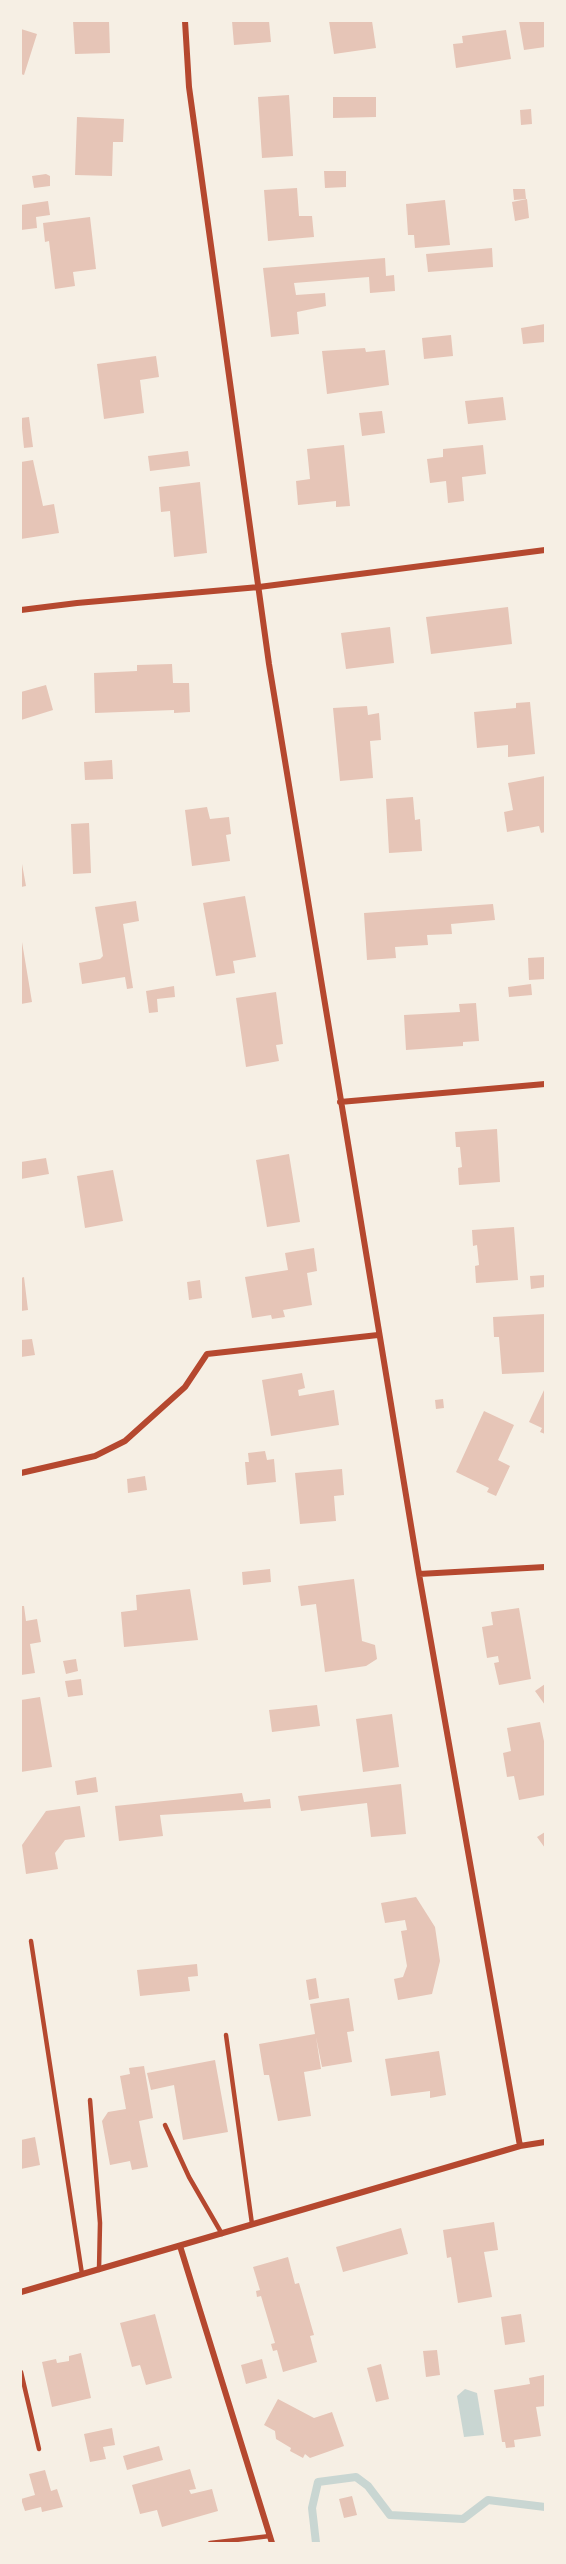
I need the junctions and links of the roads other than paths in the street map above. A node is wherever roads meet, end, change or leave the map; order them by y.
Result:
1 (185, 21) edge
2 (545, 550) edge
3 (259, 587) junction
4 (21, 610) edge
5 (545, 1084) edge
6 (340, 1102) junction
7 (378, 1335) junction
8 (21, 1473) edge
9 (545, 1567) edge
10 (419, 1574) junction
11 (31, 1941) dead end
12 (226, 2035) dead end
13 (90, 2100) dead end
14 (165, 2125) dead end
15 (545, 2142) edge
16 (520, 2146) junction
17 (252, 2224) junction
18 (222, 2234) junction
19 (180, 2246) junction
20 (99, 2270) junction
21 (82, 2274) junction
22 (21, 2292) edge
23 (21, 2372) edge
24 (39, 2449) dead end
25 (271, 2539) edge
26 (210, 2543) edge

1 - 3 street
2 - 3 street
3 - 4 street
3 - 6 street
5 - 6 street
6 - 7 street
7 - 8 street
7 - 10 street
9 - 10 street
10 - 16 street
11 - 21 lane
12 - 17 lane
13 - 20 lane
14 - 18 lane
15 - 16 street
16 - 17 street
17 - 18 street
18 - 19 street
19 - 20 street
19 - 25 street
20 - 21 street
21 - 22 street
23 - 24 lane
25 - 26 lane

